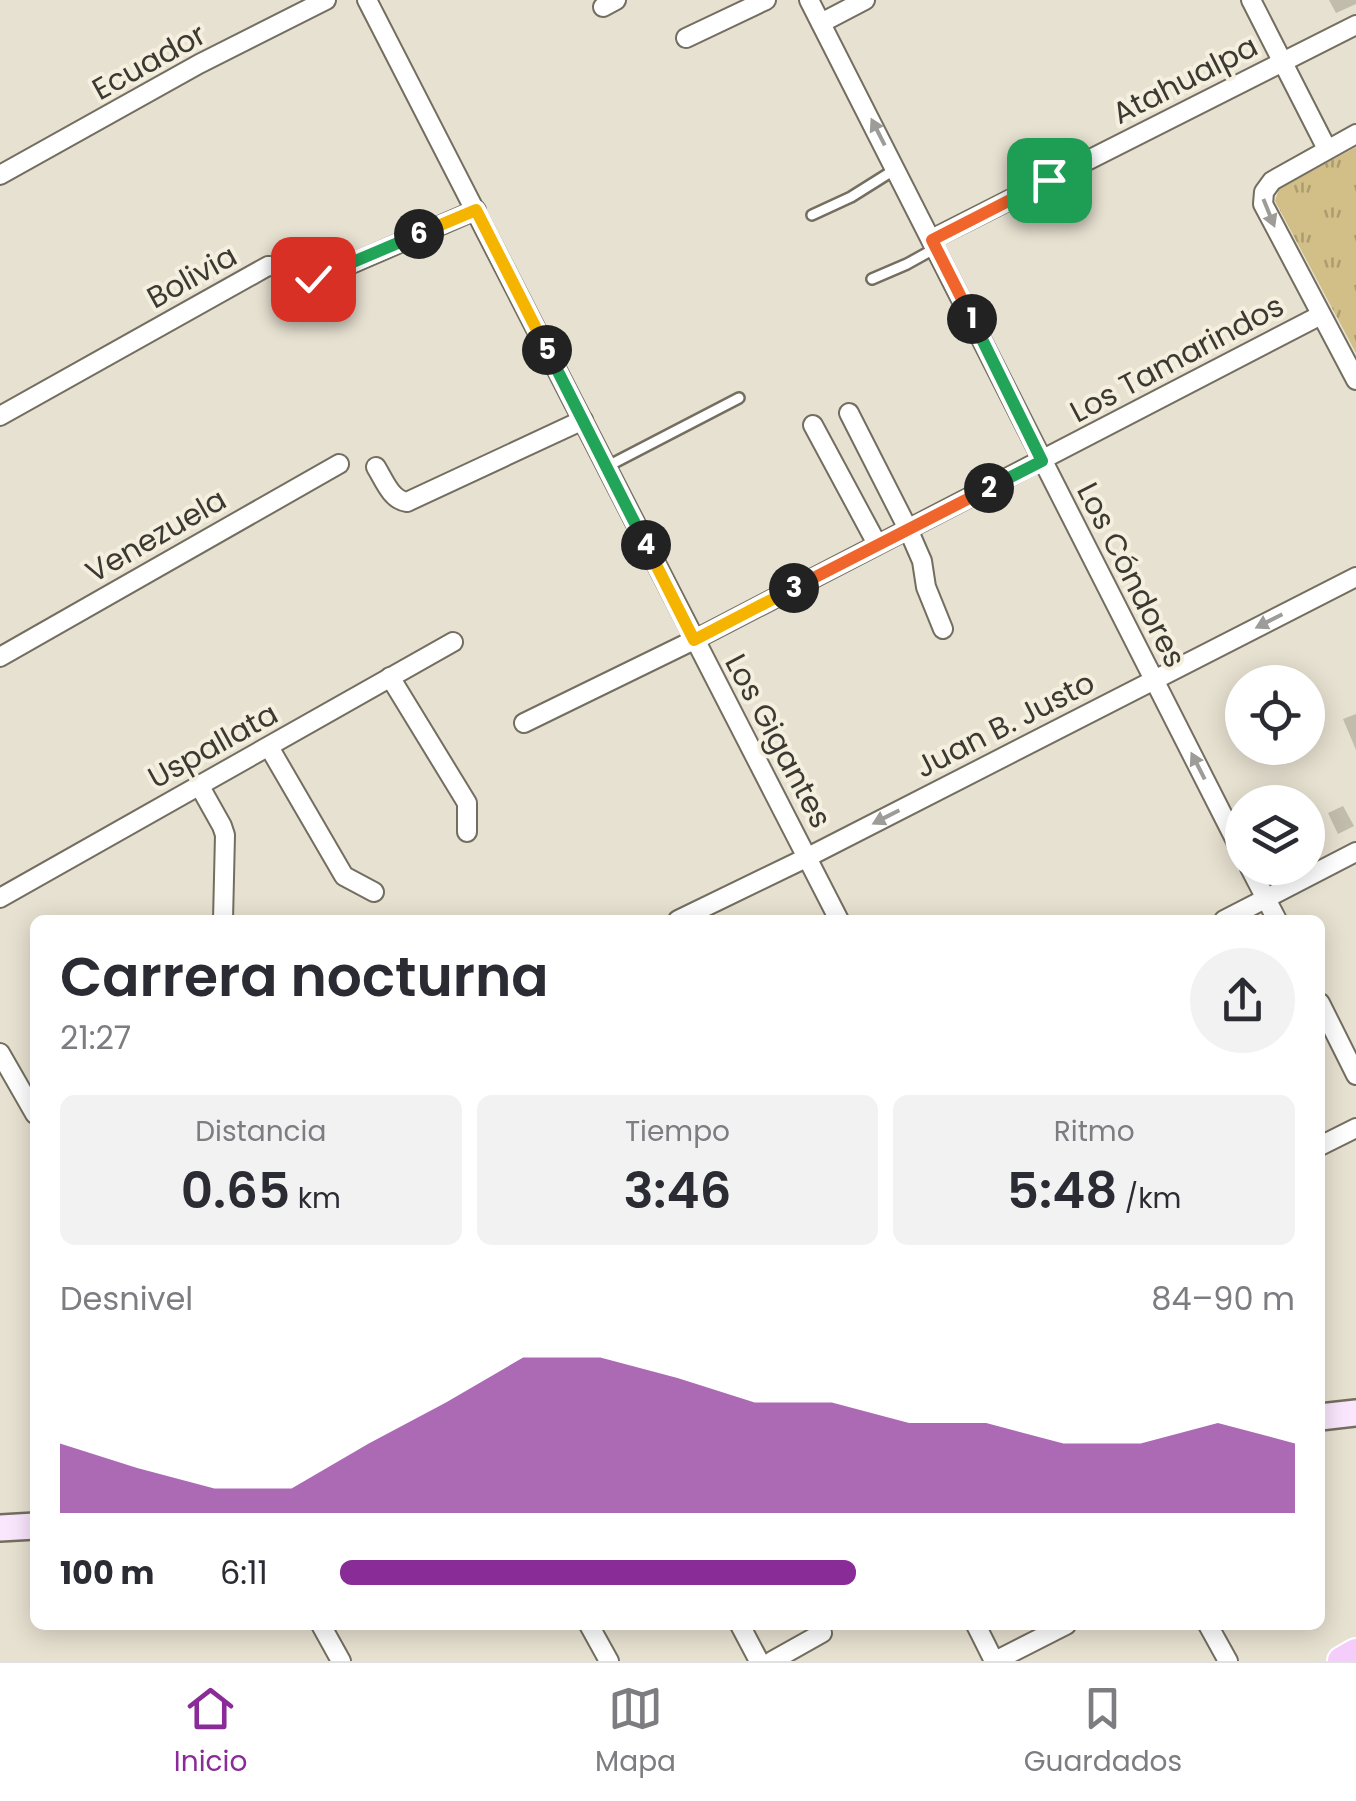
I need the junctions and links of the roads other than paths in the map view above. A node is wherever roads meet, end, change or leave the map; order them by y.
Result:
1 (326, 0) edge
2 (367, 0) edge
3 (766, 0) edge
4 (810, 0) edge
5 (865, 0) edge
6 (1251, 0) edge
7 (821, 22) junction
8 (1356, 25) edge
9 (686, 38) dead end
10 (1282, 62) junction
11 (1356, 134) edge
12 (1328, 149) junction
13 (896, 168) junction
14 (0, 175) edge
15 (476, 210) junction
16 (812, 216) dead end
17 (934, 244) junction
18 (872, 279) dead end
19 (1320, 315) junction
20 (1356, 380) edge
21 (739, 398) dead end
22 (849, 413) dead end
23 (0, 416) edge
24 (583, 420) junction
25 (813, 424) dead end
26 (1042, 461) junction
27 (339, 464) dead end
28 (376, 467) dead end
29 (606, 468) junction
30 (908, 529) junction
31 (877, 544) junction
32 (1356, 577) edge
33 (943, 629) dead end
34 (694, 640) junction
35 (452, 642) dead end
36 (0, 657) edge
37 (390, 678) junction
38 (1154, 680) junction
39 (524, 724) dead end
40 (269, 748) junction
41 (199, 785) junction
42 (1225, 819) edge
43 (468, 832) dead end
44 (1356, 852) edge
45 (808, 857) junction
46 (1259, 885) edge
47 (374, 892) dead end
48 (0, 898) edge
49 (1266, 898) junction
50 (223, 915) edge
51 (688, 915) edge
52 (837, 915) edge
53 (1234, 915) edge
54 (1274, 915) edge
55 (1325, 1010) edge
56 (1348, 1040) edge
57 (0, 1053) edge
58 (1356, 1075) edge
59 (30, 1105) edge
60 (1356, 1128) edge
61 (1325, 1144) edge
62 (1356, 1413) edge
63 (1325, 1416) edge
64 (30, 1526) edge
65 (0, 1528) edge
66 (324, 1630) edge
67 (592, 1630) edge
68 (743, 1630) edge
69 (978, 1630) edge
70 (1052, 1630) edge
71 (1211, 1630) edge
72 (822, 1632) dead end
73 (1356, 1653) edge
74 (341, 1661) edge
75 (610, 1661) edge
76 (759, 1661) edge
77 (772, 1661) edge
78 (994, 1661) edge
79 (1228, 1661) edge
80 (1342, 1661) edge

1 - 14 street, Ecuador
2 - 15 street, Los Gigantes
3 - 9 street
4 - 7 street, Los Cóndores
5 - 7 street
6 - 10 street
13 -> 7 street, Los Cóndores
8 - 10 street, Atahualpa
10 - 12 street
10 - 17 street, Atahualpa
11 - 12 street
12 -> 19 street
13 - 16 lane
13 - 17 street, Los Cóndores
15 - 23 street, Bolivia
15 - 24 street, Los Gigantes
17 - 18 lane
17 - 26 street, Los Cóndores
19 - 20 street
19 - 26 street, Los Tamarindos
21 - 29 lane
22 - 30 street
24 - 28 street
24 - 29 street, Los Gigantes
25 - 31 street
26 - 30 street, Los Tamarindos
26 - 38 street, Los Cóndores
27 - 36 street, Venezuela
29 - 34 street, Los Gigantes
30 - 31 street, Los Tamarindos
30 - 33 street
31 - 34 street, Los Tamarindos
32 -> 38 street, Juan B. Justo
34 - 39 street, Los Tamarindos
34 - 45 street, Los Gigantes
35 - 37 street, Uspallata
37 - 40 street, Uspallata
37 - 43 street
42 -> 38 street, Los Cóndores
38 -> 45 street, Juan B. Justo
40 - 41 street, Uspallata
40 - 47 street
41 - 48 street, Uspallata
41 - 50 street
44 - 49 street
45 - 51 street, Juan B. Justo
45 - 52 street, Los Gigantes
46 - 49 street
49 - 53 street
49 - 54 street
55 - 56 street
56 - 58 street
57 - 59 street
60 - 61 street
62 - 63 main road
64 - 65 main road
66 - 74 street
67 - 75 street
68 - 76 street
69 - 78 street
70 - 78 street
71 - 79 street
72 - 77 street
73 - 80 main road

